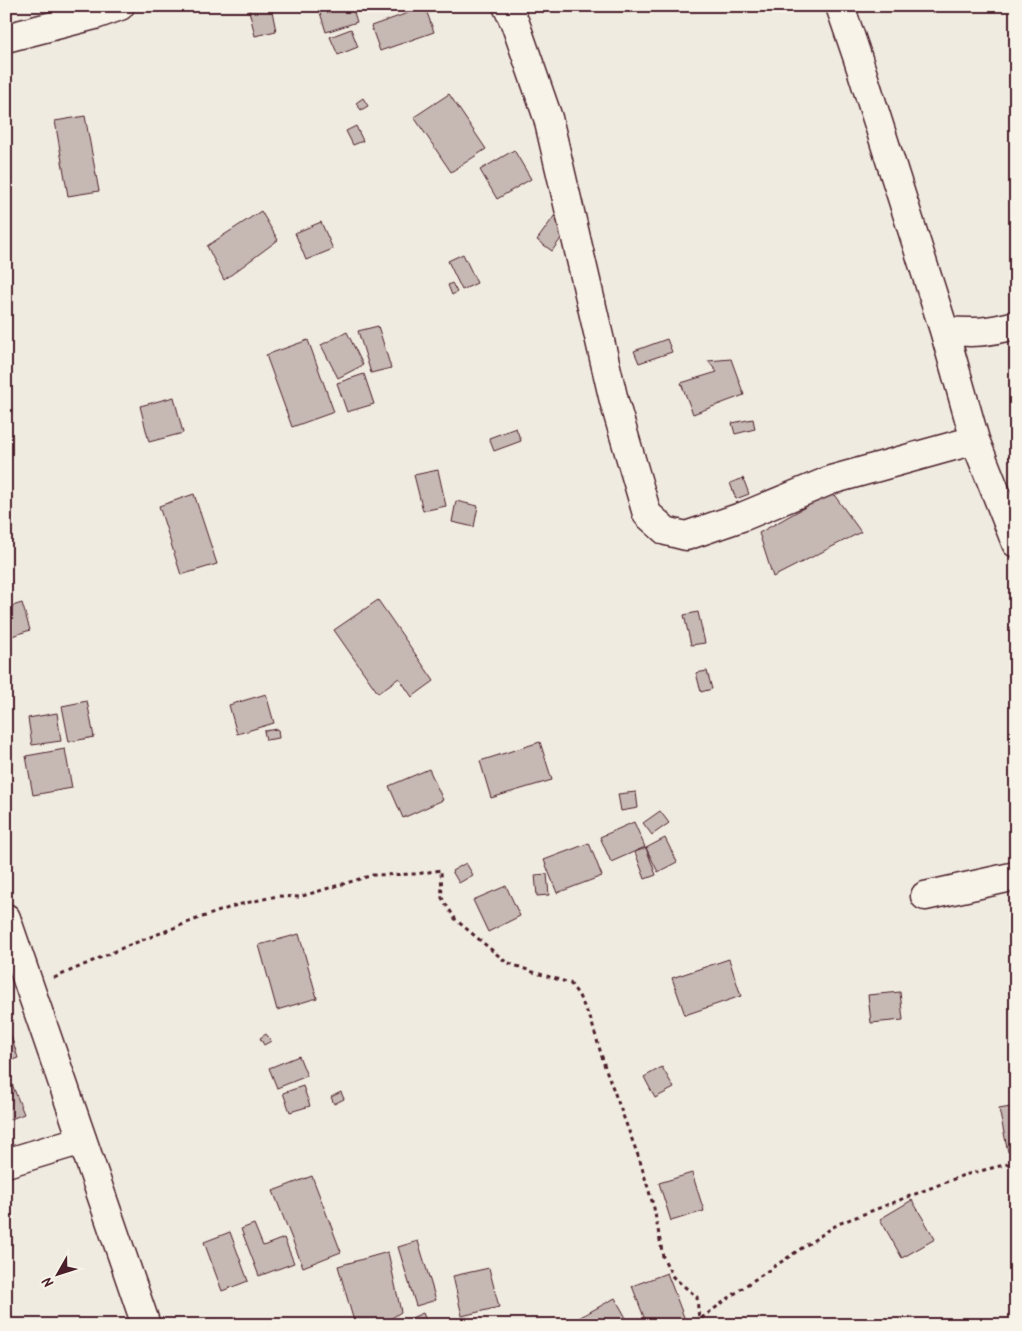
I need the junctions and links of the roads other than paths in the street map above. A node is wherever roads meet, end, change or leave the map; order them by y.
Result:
1 (120, 6) edge
2 (507, 6) edge
3 (840, 6) edge
4 (6, 38) edge
5 (1016, 325) edge
6 (944, 330) junction
7 (975, 440) junction
8 (1016, 543) edge
9 (1016, 876) edge
10 (925, 896) dead end
11 (6, 918) edge
12 (82, 1140) junction
13 (6, 1162) edge
14 (146, 1325) edge

1 - 4 street
2 - 7 street
3 - 6 street
5 - 6 street
6 - 7 street
7 - 8 street
9 - 10 street
11 - 12 street
12 - 13 street
12 - 14 street

